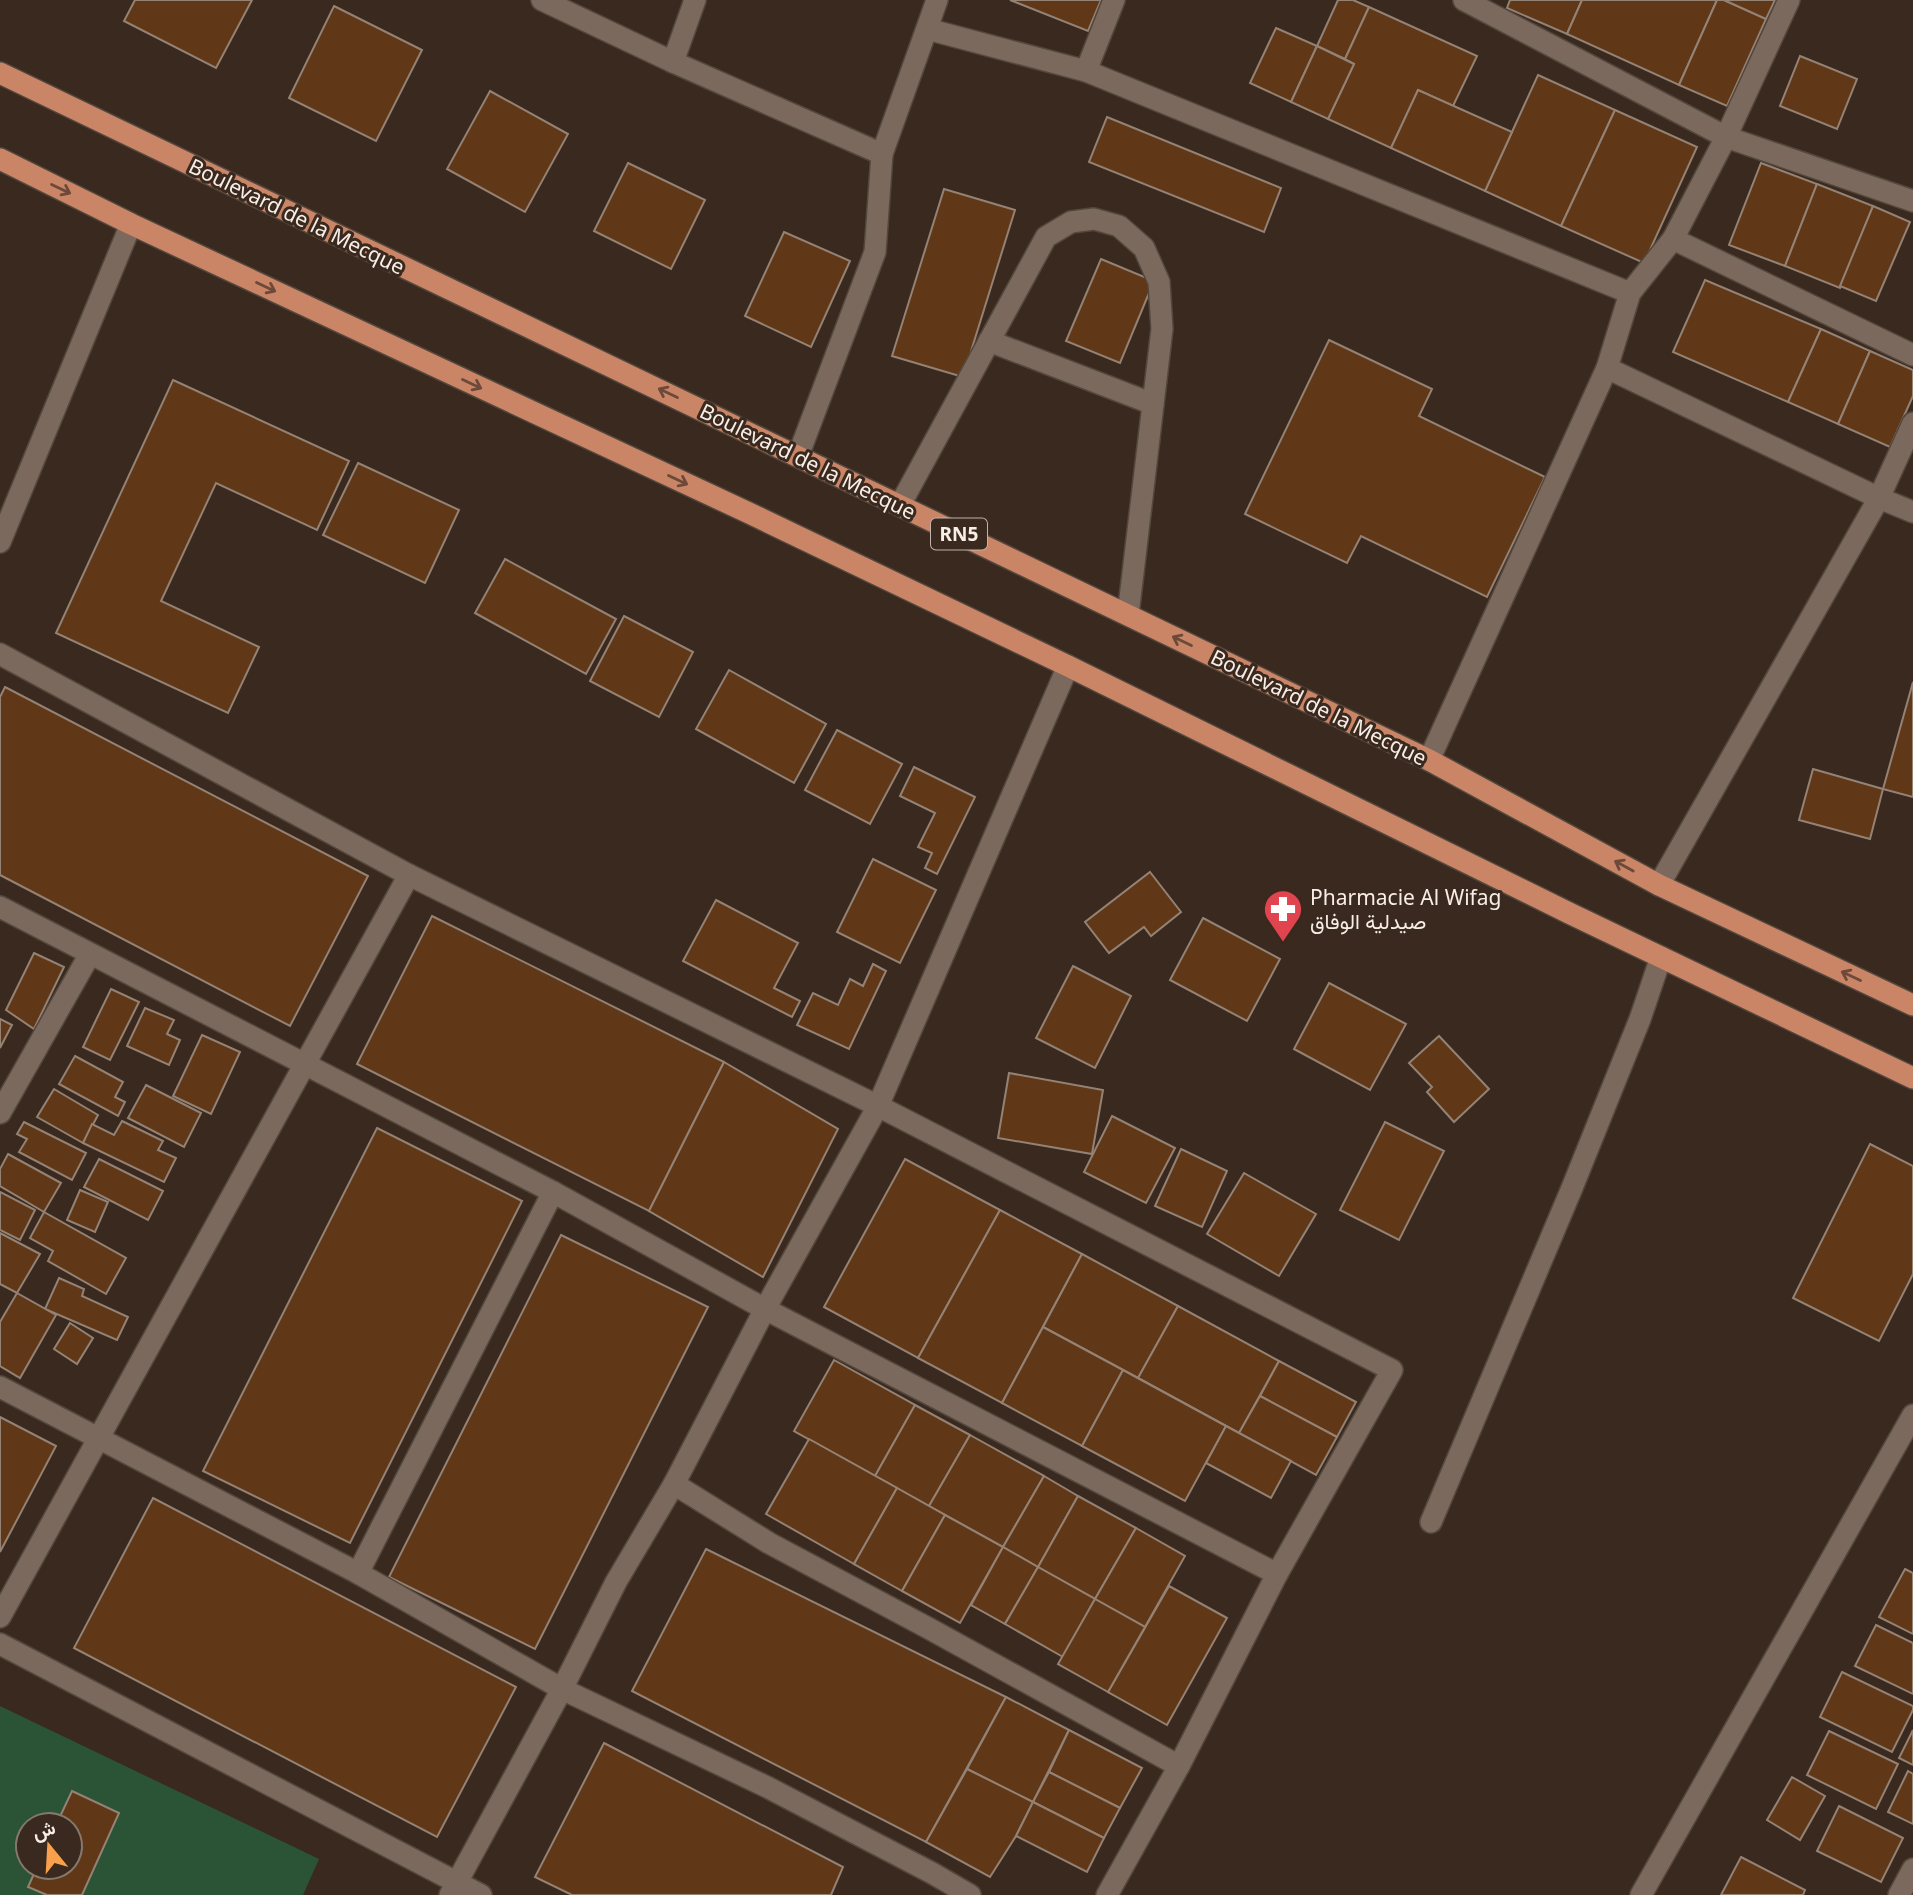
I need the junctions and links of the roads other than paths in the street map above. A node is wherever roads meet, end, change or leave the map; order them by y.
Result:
1 (542, 0) edge
2 (695, 0) edge
3 (937, 0) edge
4 (1114, 0) edge
5 (1464, 0) edge
6 (1789, 0) edge
7 (928, 29) junction
8 (673, 62) junction
9 (1086, 71) junction
10 (0, 74) edge
11 (1726, 137) junction
12 (882, 154) junction
13 (0, 159) edge
14 (1913, 201) edge
15 (131, 224) junction
16 (1673, 239) junction
17 (1630, 293) junction
18 (989, 341) junction
19 (1913, 355) edge
20 (1607, 368) junction
21 (1153, 404) junction
22 (1913, 423) edge
23 (798, 456) junction
24 (1879, 498) junction
25 (900, 505) junction
26 (1913, 512) edge
27 (0, 542) edge
28 (1128, 615) junction
29 (0, 654) edge
30 (1068, 666) junction
31 (1429, 760) junction
32 (409, 875) junction
33 (1659, 885) junction
34 (0, 907) edge
35 (90, 954) junction
36 (1661, 957) junction
37 (1913, 1005) edge
38 (304, 1065) junction
39 (1913, 1077) edge
40 (878, 1105) junction
41 (0, 1113) edge
42 (554, 1192) junction
43 (765, 1309) junction
44 (0, 1387) edge
45 (1913, 1415) edge
46 (98, 1439) junction
47 (674, 1483) junction
48 (1431, 1522) dead end
49 (358, 1573) junction
50 (1277, 1574) junction
51 (0, 1617) edge
52 (0, 1644) edge
53 (562, 1689) junction
54 (1179, 1766) junction
55 (1913, 1869) edge
56 (454, 1889) edge
57 (481, 1895) edge
58 (970, 1895) edge
59 (1107, 1895) edge
60 (1641, 1895) edge
61 (1899, 1895) edge

1 - 8 street
2 - 8 street
3 - 7 street
4 - 9 street
5 - 11 street
6 - 11 street
7 - 9 street
7 - 12 street
8 - 12 street
9 - 17 street
23 -> 10 main road, Boulevard de la Mecque / RN5
11 - 14 street
11 - 16 street
12 - 23 street
13 -> 15 main road
15 - 27 street
15 -> 30 main road
16 - 17 street
16 - 19 street
17 - 20 street
18 - 21 street
18 - 21 street
18 - 25 street
20 - 24 street
20 - 31 street
21 - 28 street
22 - 24 street
23 - 25 main road, Boulevard de la Mecque / RN5
24 - 26 street
24 - 33 street
25 - 28 main road, Boulevard de la Mecque / RN5
31 -> 28 main road, Boulevard de la Mecque / RN5
29 - 32 street
30 - 36 main road
30 - 40 street
33 -> 31 main road, Boulevard de la Mecque / RN5
32 - 38 street
32 - 40 street
37 -> 33 main road, Boulevard de la Mecque / RN5
34 - 35 street
35 - 38 street
35 - 41 street
36 - 39 main road
36 - 48 street
38 - 42 street
38 - 46 street
40 - 43 street
40 - 50 street
42 - 43 street
42 - 49 street
43 - 47 street
43 - 50 street
44 - 46 street
45 - 60 street
46 - 49 street
46 - 51 street
47 - 53 street
47 - 54 street
49 - 53 street
50 - 54 street
52 - 56 street
53 - 56 street
53 - 58 street
54 - 59 street
55 - 61 street
56 - 57 street

